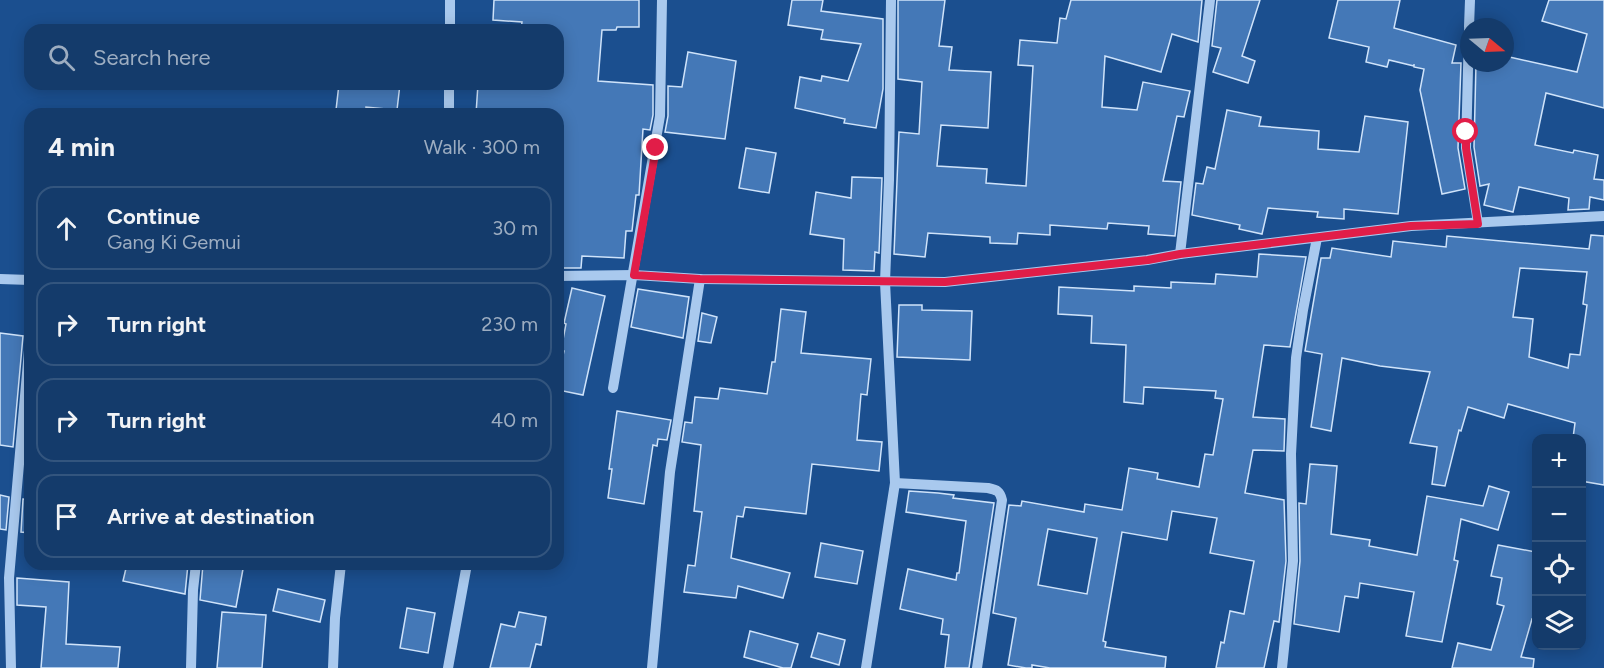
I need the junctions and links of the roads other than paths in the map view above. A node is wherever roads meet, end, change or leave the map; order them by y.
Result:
1 (450, 0) edge
2 (662, 0) edge
3 (891, 0) edge
4 (1210, 0) edge
5 (1470, 0) edge
6 (1469, 18) edge
7 (450, 24) edge
8 (1468, 72) edge
9 (449, 90) edge
10 (449, 108) edge
11 (1604, 216) edge
12 (1478, 224) junction
13 (1317, 238) junction
14 (1180, 254) junction
15 (634, 275) junction
16 (564, 276) edge
17 (0, 279) edge
18 (700, 279) junction
19 (24, 280) edge
20 (885, 282) junction
21 (613, 388) dead end
22 (24, 407) edge
23 (895, 483) junction
24 (195, 570) edge
25 (339, 570) edge
26 (466, 570) edge
27 (11, 668) edge
28 (191, 668) edge
29 (333, 668) edge
30 (448, 668) edge
31 (652, 668) edge
32 (866, 668) edge
33 (977, 668) edge
34 (1282, 668) edge

1 - 7 street
2 - 15 street
3 - 20 street
4 - 14 street
5 - 6 street
8 - 12 street
9 - 10 street
11 - 12 street
12 - 13 street
13 - 14 street
13 - 34 street
14 - 20 street
15 - 16 street
15 - 18 street
15 - 21 street
17 - 19 street
18 - 20 street
18 - 31 street
20 - 23 street
22 - 27 street
23 - 32 street
23 - 33 street
24 - 28 street
25 - 29 street
26 - 30 street

